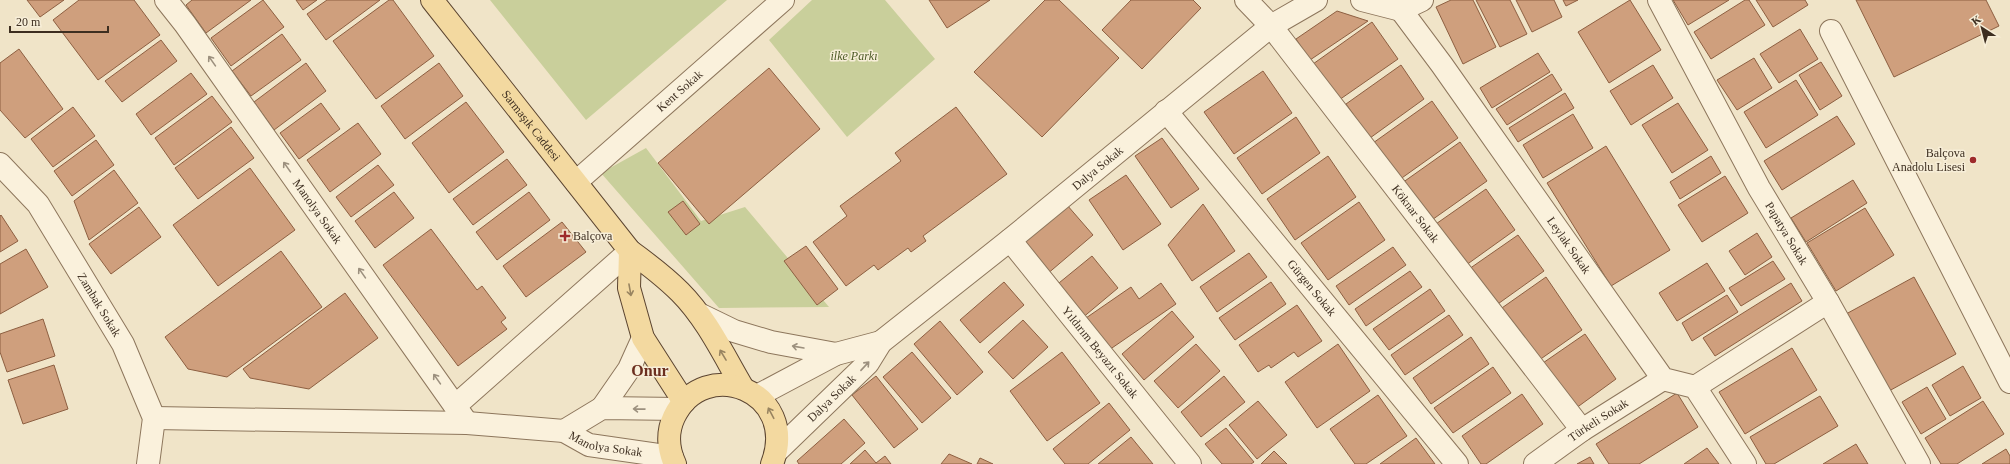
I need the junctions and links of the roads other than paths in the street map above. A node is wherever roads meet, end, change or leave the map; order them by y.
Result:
1 (166, 0) edge
2 (432, 0) edge
3 (783, 0) edge
4 (1246, 0) edge
5 (1316, 0) edge
6 (1362, 0) edge
7 (1422, 0) edge
8 (1659, 0) edge
9 (1401, 10) junction
10 (1270, 26) junction
11 (1831, 31) dead end
12 (1166, 110) junction
13 (0, 164) edge
14 (576, 182) junction
15 (1010, 240) junction
16 (630, 251) junction
17 (1828, 302) junction
18 (699, 314) junction
19 (643, 338) junction
20 (881, 342) junction
21 (836, 354) junction
22 (1663, 379) junction
23 (2010, 382) edge
24 (1695, 387) junction
25 (750, 392) junction
26 (681, 406) junction
27 (602, 408) junction
28 (461, 414) junction
29 (154, 418) junction
30 (1582, 430) junction
31 (564, 431) junction
32 (774, 458) edge
33 (674, 460) edge
34 (148, 464) edge
35 (1190, 464) edge
36 (1457, 464) edge
37 (1535, 464) edge
38 (1745, 464) edge
39 (1919, 464) edge

28 -> 1 street, Manolya Sokak
2 - 14 main road, Sarmaşık Caddesi
3 - 14 street, Kent Sokak
4 - 10 street, Köknar Sokak
5 - 10 street, Dalya Sokak
6 - 9 street
7 - 9 street
8 - 17 street, Papatya Sokak
9 - 22 street, Leylak Sokak
10 - 12 street, Dalya Sokak
10 - 30 street, Köknar Sokak
11 - 23 street
12 - 15 street, Dalya Sokak
12 - 36 street, Gürgen Sokak
13 - 29 street, Zambak Sokak
14 - 16 main road, Sarmaşık Caddesi
15 - 20 street, Dalya Sokak
15 - 35 street, Yıldırım Beyazıt Sokak
16 - 18 main road, Sarmaşık Caddesi
16 -> 19 main road
16 - 28 street
17 - 24 street
17 - 39 street, Papatya Sokak
21 -> 18 street
25 -> 18 main road, Sarmaşık Caddesi
19 - 26 main road
19 - 27 street
20 - 21 street, Dalya Sokak
32 -> 20 street, Dalya Sokak
21 - 25 street, Dalya Sokak
22 - 24 street
22 - 30 street, Türkeli Sokak
24 - 38 street
25 - 26 main road
32 -> 25 main road, Sarmaşık Caddesi
26 -> 27 street
26 - 33 main road
27 - 31 street, Manolya Sokak
28 - 29 street, Manolya Sokak
28 - 31 street, Manolya Sokak
29 - 34 street
30 - 37 street, Türkeli Sokak
31 - 33 street, Manolya Sokak

